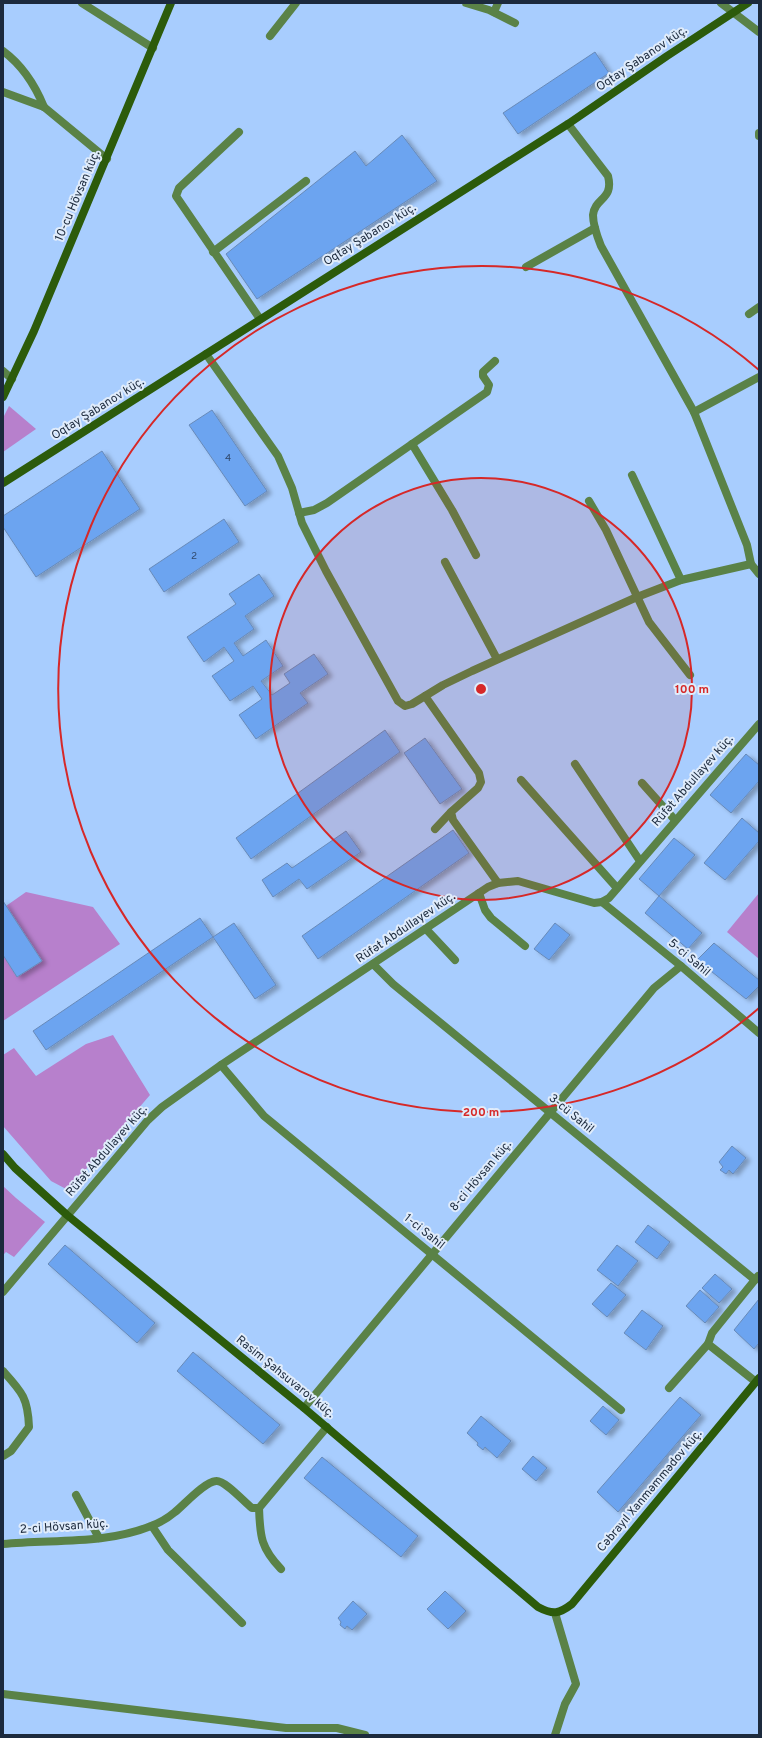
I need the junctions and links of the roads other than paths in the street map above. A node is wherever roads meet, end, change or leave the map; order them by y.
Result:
1 (82, 3) edge
2 (171, 3) edge
3 (296, 3) edge
4 (466, 3) edge
5 (498, 3) edge
6 (721, 3) edge
7 (748, 3) edge
8 (494, 12) junction
9 (734, 13) junction
10 (515, 23) dead end
11 (759, 32) edge
12 (270, 36) dead end
13 (153, 48) junction
14 (3, 51) edge
15 (3, 92) edge
16 (44, 107) junction
17 (568, 124) junction
18 (239, 132) dead end
19 (759, 133) edge
20 (759, 136) edge
21 (107, 159) junction
22 (306, 181) dead end
23 (595, 228) junction
24 (213, 252) junction
25 (526, 267) dead end
26 (759, 307) edge
27 (749, 314) dead end
28 (260, 319) junction
29 (206, 354) junction
30 (495, 362) dead end
31 (3, 370) edge
32 (759, 377) edge
33 (12, 379) junction
34 (3, 397) edge
35 (694, 412) junction
36 (412, 444) junction
37 (632, 475) dead end
38 (3, 482) edge
39 (589, 501) dead end
40 (299, 513) junction
41 (476, 555) dead end
42 (445, 562) dead end
43 (751, 564) junction
44 (759, 574) edge
45 (681, 580) junction
46 (637, 598) junction
47 (497, 659) junction
48 (690, 675) dead end
49 (425, 696) junction
50 (759, 724) edge
51 (575, 764) dead end
52 (521, 780) dead end
53 (642, 783) dead end
54 (451, 812) junction
55 (675, 820) junction
56 (435, 829) dead end
57 (640, 861) junction
58 (498, 883) junction
59 (617, 888) junction
60 (479, 893) junction
61 (602, 902) junction
62 (426, 929) junction
63 (525, 946) dead end
64 (455, 960) dead end
65 (373, 964) junction
66 (681, 966) junction
67 (759, 1033) edge
68 (221, 1066) junction
69 (550, 1112) junction
70 (3, 1154) edge
71 (67, 1216) junction
72 (431, 1254) junction
73 (757, 1278) edge
74 (3, 1292) edge
75 (708, 1344) junction
76 (3, 1371) edge
77 (757, 1380) edge
78 (669, 1388) dead end
79 (304, 1408) junction
80 (621, 1410) dead end
81 (327, 1427) junction
82 (3, 1456) edge
83 (76, 1495) dead end
84 (259, 1508) junction
85 (152, 1526) junction
86 (99, 1538) junction
87 (3, 1544) edge
88 (281, 1569) dead end
89 (555, 1613) junction
90 (242, 1624) dead end
91 (3, 1694) edge
92 (365, 1735) edge
93 (555, 1735) edge

1 - 13 street
2 - 13 street, 10-cu Hövsan küç.
3 - 12 street
4 - 8 street
5 - 8 street
6 - 9 street
7 - 9 street, Oqtay Şabanov küç.
8 - 10 street
9 - 11 street
9 - 17 street, Oqtay Şabanov küç.
13 - 21 street, 10-cu Hövsan küç.
14 - 16 street
15 - 16 street
16 - 21 street
17 - 23 street
17 - 28 street, Oqtay Şabanov küç.
18 - 24 street
19 - 20 street
21 - 33 street, 10-cu Hövsan küç.
22 - 24 street
23 - 25 street
23 - 35 street
24 - 28 street
26 - 27 street
28 - 29 street, Oqtay Şabanov küç.
29 - 38 street, Oqtay Şabanov küç.
29 - 40 street
30 - 36 street
31 - 33 street
32 - 35 street
33 - 34 street, 10-cu Hövsan küç.
35 - 43 street
36 - 40 street
36 - 41 street
37 - 45 street
39 - 46 street
40 - 49 street
42 - 47 street
43 - 44 street
43 - 45 street
45 - 46 street
46 - 47 street
46 - 48 street
47 - 49 street
49 - 54 street
50 - 55 street, Rüfət Abdullayev küç.
51 - 57 street
52 - 59 street
53 - 55 street
54 - 56 street
54 - 58 street
55 - 57 street, Rüfət Abdullayev küç.
57 - 59 street, Rüfət Abdullayev küç.
58 - 60 street, Rüfət Abdullayev küç.
58 - 61 street, Rüfət Abdullayev küç.
59 - 61 street, Rüfət Abdullayev küç.
60 - 62 street, Rüfət Abdullayev küç.
60 - 63 street
61 - 66 street, 5-ci Sahil
62 - 64 street
62 - 65 street, Rüfət Abdullayev küç.
65 - 68 street, Rüfət Abdullayev küç.
65 - 69 street, 3-cü Sahil
66 - 67 street, 5-ci Sahil
66 - 69 street, 8-ci Hövsan küç.
68 - 71 street, Rüfət Abdullayev küç.
68 - 72 street, 1-ci Sahil
69 - 72 street, 8-ci Hövsan küç.
69 - 73 street, 3-cü Sahil
70 - 71 street, Rasim Şahsuvarov küç.
71 - 74 street, Rüfət Abdullayev küç.
71 - 79 street, Rasim Şahsuvarov küç.
72 - 79 street, 8-ci Hövsan küç.
72 - 80 street, 1-ci Sahil
73 - 75 street
75 - 77 street
75 - 78 street
76 - 82 street
77 - 89 street, Cəbrayıl Xanməmmədov küç.
79 - 81 street, Rasim Şahsuvarov küç.
81 - 84 street
81 - 89 street, Rasim Şahsuvarov küç.
83 - 86 street
84 - 85 street, 2-ci Hövsan küç.
84 - 88 street
85 - 86 street, 2-ci Hövsan küç.
85 - 90 street
86 - 87 street, 2-ci Hövsan küç.
89 - 93 street
91 - 92 street

